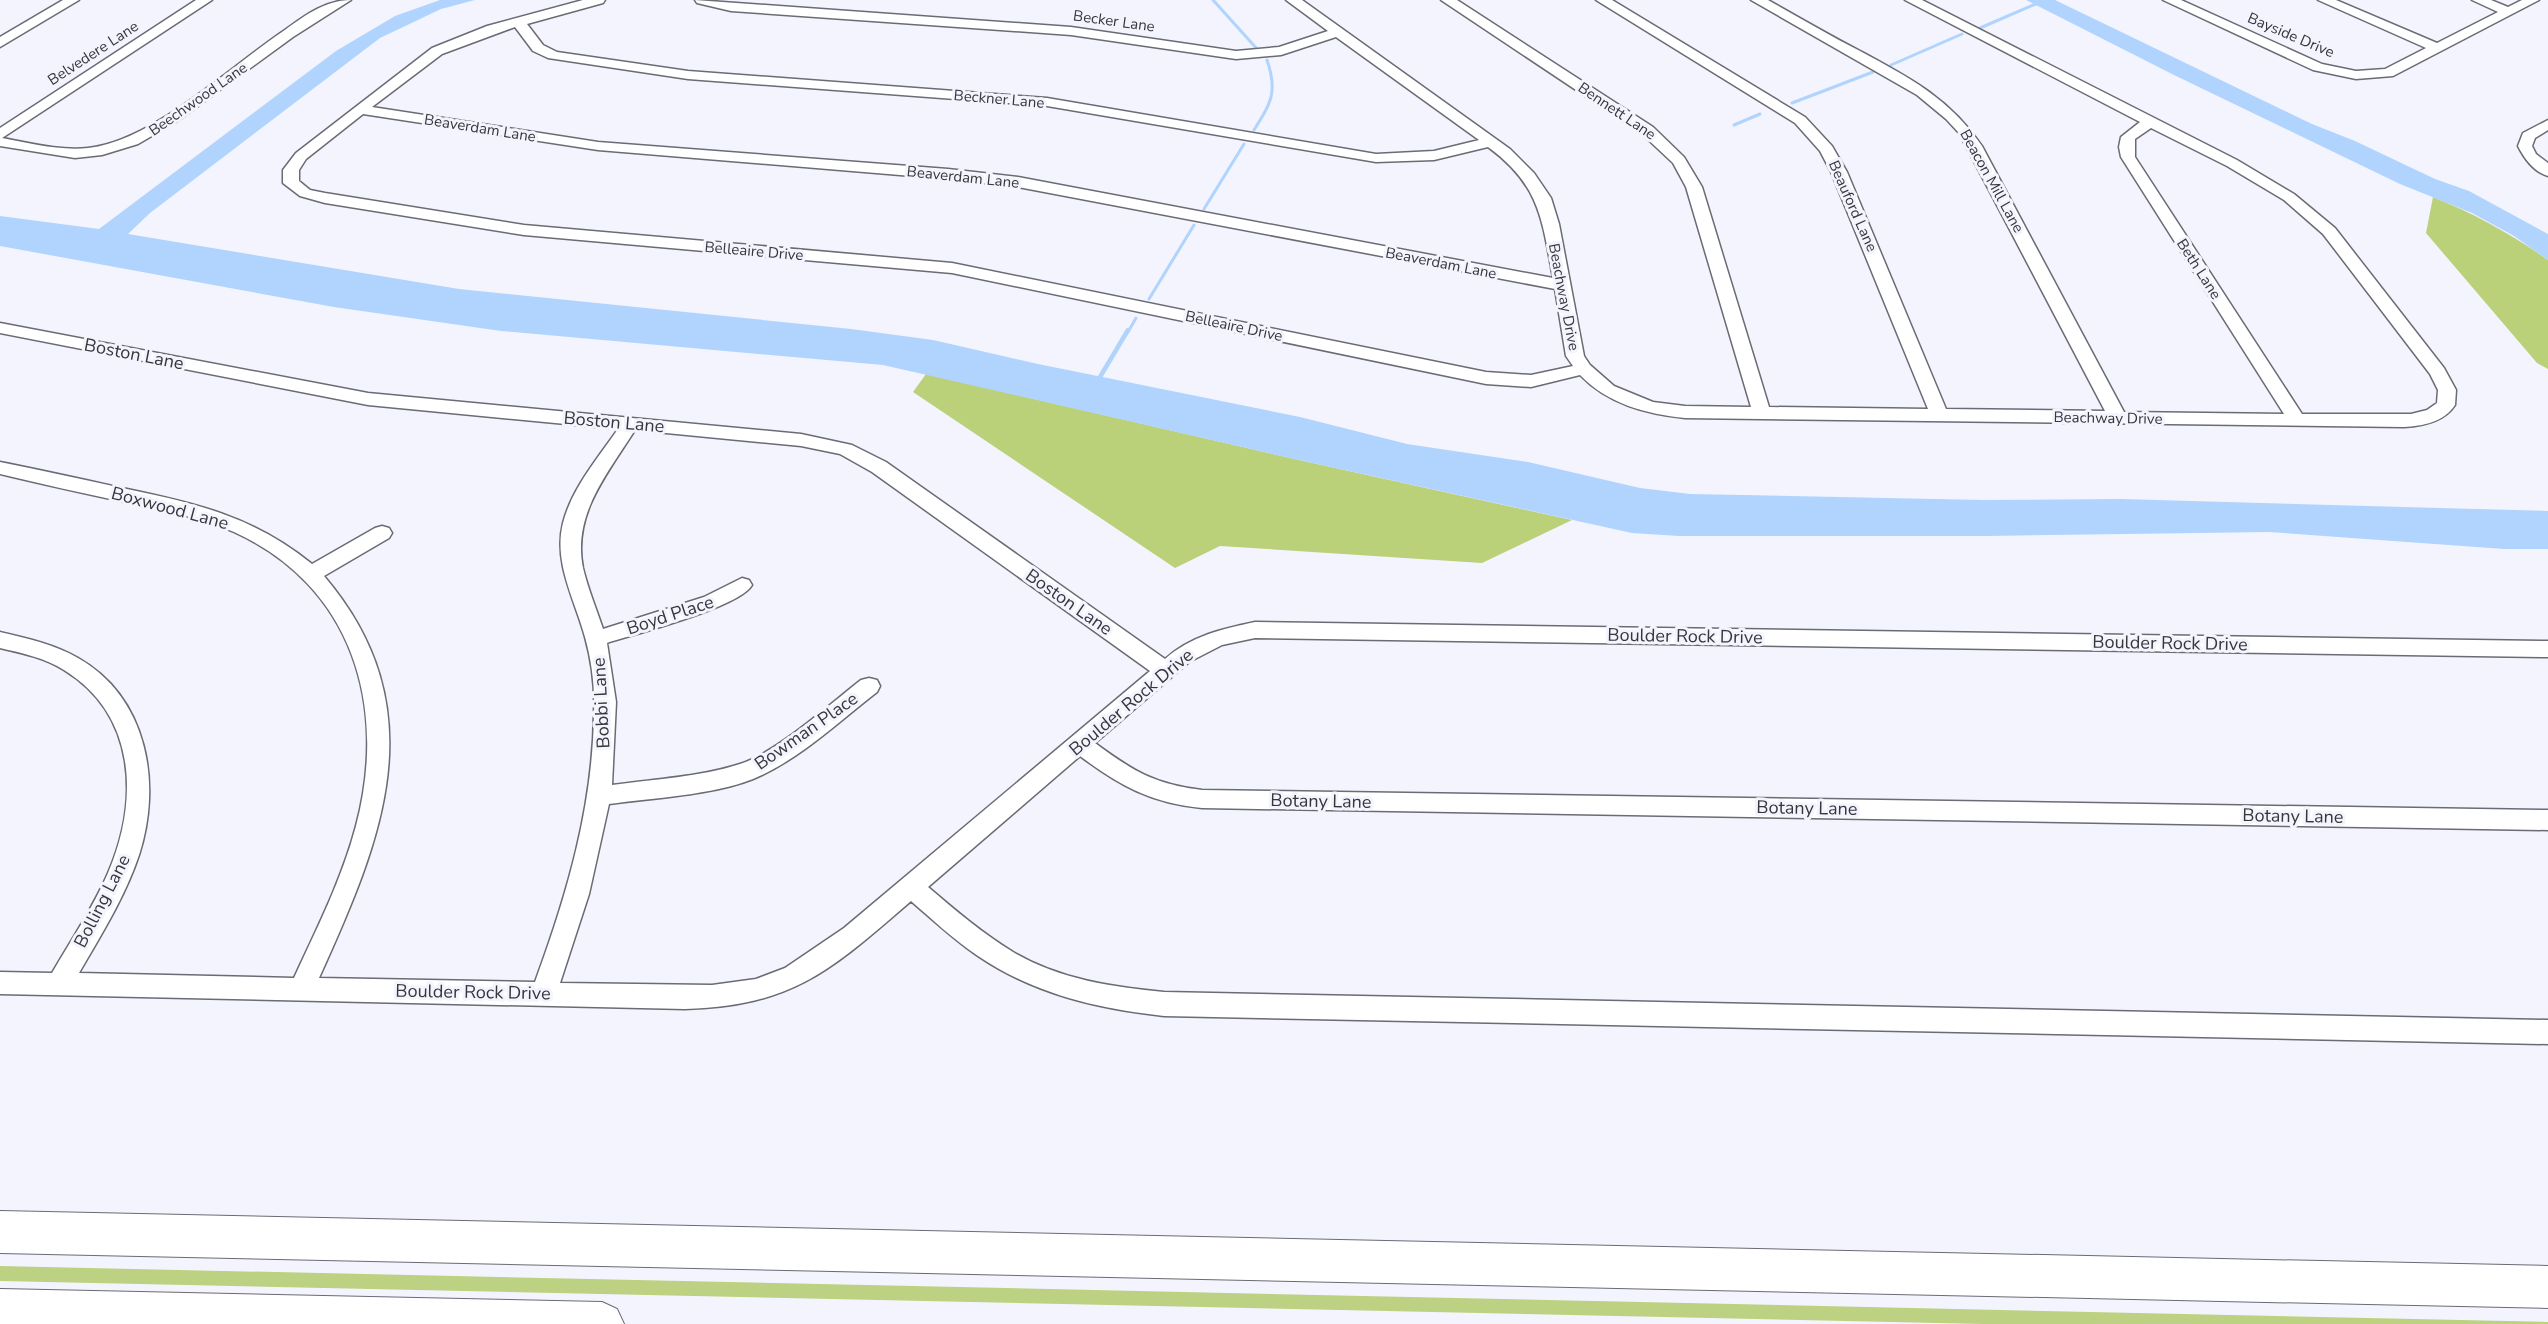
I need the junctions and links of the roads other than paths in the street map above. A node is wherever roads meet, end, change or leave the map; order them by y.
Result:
1 (72, 0) edge
2 (205, 0) edge
3 (344, 0) edge
4 (598, 0) edge
5 (702, 0) edge
6 (1293, 0) edge
7 (1448, 0) edge
8 (1603, 0) edge
9 (1758, 0) edge
10 (1912, 0) edge
11 (2170, 0) edge
12 (2325, 0) edge
13 (2479, 0) edge
14 (2532, 0) edge
15 (2509, 12) junction
16 (518, 21) junction
17 (1338, 32) junction
18 (0, 43) edge
19 (2437, 48) junction
20 (360, 109) junction
21 (2150, 122) junction
22 (2548, 124) edge
23 (0, 134) edge
24 (1490, 141) junction
25 (0, 142) edge
26 (2548, 171) edge
27 (1561, 285) junction
28 (0, 328) edge
29 (1583, 369) junction
30 (1762, 413) junction
31 (1939, 415) junction
32 (2118, 418) junction
33 (2297, 420) junction
34 (630, 424) junction
35 (0, 468) edge
36 (382, 533) dead end
37 (312, 574) junction
38 (742, 585) dead end
39 (596, 639) junction
40 (0, 640) edge
41 (2548, 649) edge
42 (1165, 670) junction
43 (869, 686) dead end
44 (1081, 744) junction
45 (601, 796) junction
46 (2548, 820) edge
47 (911, 887) junction
48 (0, 983) edge
49 (58, 984) junction
50 (301, 988) junction
51 (544, 993) junction
52 (2548, 1032) edge
53 (0, 1232) edge
54 (2548, 1287) edge
55 (0, 1311) edge
56 (602, 1324) edge

1 - 18 street
2 - 23 street, Belvedere Lane
3 - 25 street, Beechwood Lane
4 - 16 street, Belleaire Drive
5 - 17 street, Becker Lane
6 - 17 street, Beachway Drive
7 - 30 street, Bennett Lane
8 - 31 street, Beauford Lane
9 - 32 street, Beacon Mill Lane
10 - 21 street, Beachway Drive
11 - 19 street, Bayside Drive
12 - 19 street
13 - 15 street
14 - 15 street, Bayside Drive
15 - 19 street, Bayside Drive
16 - 20 street, Belleaire Drive
16 - 24 street, Beckner Lane
17 - 24 street, Beachway Drive
20 - 27 street, Beaverdam Lane
20 - 29 street, Belleaire Drive
21 - 33 street, Beth Lane
21 - 33 street, Beachway Drive
22 - 26 street
24 - 27 street, Beachway Drive
27 - 29 street, Beachway Drive
28 - 34 street, Boston Lane
29 - 30 street, Beachway Drive
30 - 31 street, Beachway Drive
31 - 32 street, Beachway Drive
32 - 33 street, Beachway Drive
34 - 39 street, Bobbi Lane
34 - 42 street, Boston Lane
35 - 37 street, Boxwood Lane
36 - 37 street
37 - 50 street, Boxwood Lane
38 - 39 street, Boyd Place
39 - 45 street, Bobbi Lane
40 - 49 street, Bolling Lane
41 - 42 street, Boulder Rock Drive
42 - 44 street, Boulder Rock Drive
43 - 45 street, Bowman Place
44 - 46 street, Botany Lane
44 - 47 street, Boulder Rock Drive
45 - 51 street, Bobbi Lane
47 - 51 street, Boulder Rock Drive
47 - 52 street
48 - 49 street, Boulder Rock Drive
49 - 50 street, Boulder Rock Drive
50 - 51 street, Boulder Rock Drive
53 - 54 highway
55 - 56 highway

